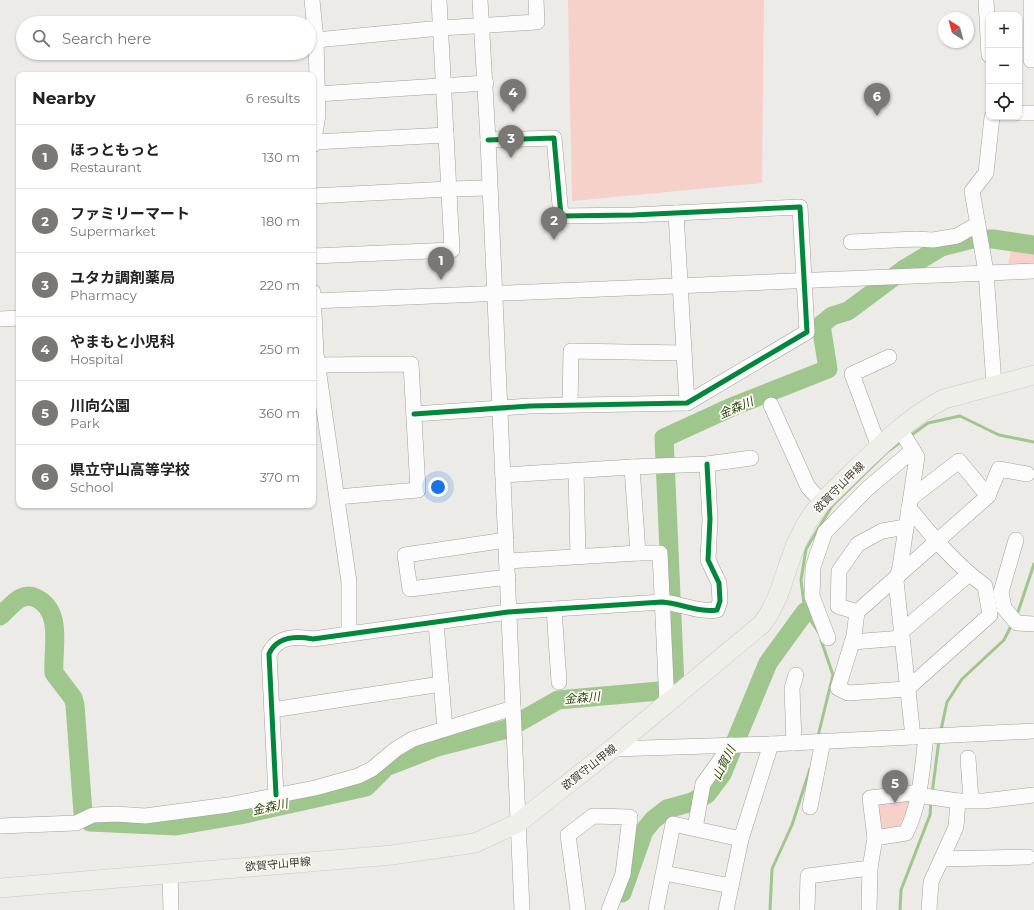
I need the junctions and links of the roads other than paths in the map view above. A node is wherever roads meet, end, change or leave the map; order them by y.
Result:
1 (312, 0) edge
2 (439, 0) edge
3 (480, 0) edge
4 (536, 0) edge
5 (986, 0) edge
6 (1031, 0) edge
7 (314, 16) edge
8 (482, 25) junction
9 (440, 28) junction
10 (316, 40) joint
11 (989, 48) edge
12 (1034, 60) edge
13 (486, 83) junction
14 (444, 86) junction
15 (318, 94) junction
16 (1022, 113) edge
17 (1034, 113) edge
18 (994, 120) edge
19 (316, 130) edge
20 (446, 135) junction
21 (488, 140) junction
22 (316, 144) edge
23 (490, 188) junction
24 (449, 189) junction
25 (316, 196) edge
26 (676, 213) junction
27 (978, 224) junction
28 (851, 242) dead end
29 (316, 256) edge
30 (1034, 271) edge
31 (986, 272) junction
32 (804, 280) junction
33 (679, 285) junction
34 (494, 294) junction
35 (316, 301) edge
36 (16, 318) edge
37 (0, 319) edge
38 (316, 339) edge
39 (683, 353) junction
40 (889, 357) dead end
41 (318, 365) junction
42 (1034, 375) edge
43 (994, 384) junction
44 (687, 403) junction
45 (570, 404) junction
46 (771, 405) dead end
47 (500, 408) junction
48 (414, 414) junction
49 (900, 429) junction
50 (881, 447) junction
51 (913, 450) junction
52 (751, 458) dead end
53 (707, 464) junction
54 (632, 467) junction
55 (576, 470) junction
56 (1027, 474) dead end
57 (503, 475) junction
58 (988, 496) junction
59 (337, 497) junction
60 (822, 502) junction
61 (910, 503) junction
62 (906, 527) junction
63 (506, 540) junction
64 (1016, 540) dead end
65 (936, 542) junction
66 (638, 553) junction
67 (578, 556) junction
68 (507, 561) junction
69 (969, 574) junction
70 (508, 577) junction
71 (897, 578) junction
72 (662, 602) junction
73 (554, 609) junction
74 (508, 612) junction
75 (857, 612) junction
76 (436, 623) junction
77 (1034, 624) edge
78 (349, 634) junction
79 (902, 635) junction
80 (828, 638) dead end
81 (852, 642) junction
82 (796, 675) dead end
83 (559, 682) dead end
84 (441, 684) junction
85 (907, 688) junction
86 (667, 704) junction
87 (513, 708) junction
88 (272, 710) junction
89 (445, 730) junction
90 (1034, 731) edge
91 (919, 737) junction
92 (823, 741) junction
93 (794, 743) junction
94 (771, 744) junction
95 (731, 745) junction
96 (612, 749) junction
97 (968, 758) dead end
98 (276, 795) junction
99 (926, 795) junction
100 (1034, 795) edge
101 (964, 801) junction
102 (810, 807) dead end
103 (518, 823) junction
104 (0, 826) edge
105 (695, 828) junction
106 (875, 838) junction
107 (741, 839) junction
108 (1028, 857) dead end
109 (942, 858) junction
110 (870, 868) junction
111 (170, 873) junction
112 (664, 873) junction
113 (731, 886) junction
114 (0, 888) edge
115 (171, 910) edge
116 (522, 910) edge
117 (578, 910) edge
118 (609, 910) edge
119 (656, 910) edge
120 (726, 910) edge
121 (807, 910) edge
122 (869, 910) edge
123 (929, 910) edge

1 - 7 street
2 - 9 street
3 - 8 street
4 - 8 street
5 - 11 street
6 - 12 street
8 - 9 street
8 - 13 street
9 - 10 street
9 - 14 street
10 - 15 street
13 - 14 street
13 - 21 street
14 - 15 street
14 - 20 street
15 - 19 street
16 - 17 street
18 - 27 street
20 - 22 street
20 - 24 street
21 - 23 street
21 - 26 street
23 - 24 street
23 - 34 street
24 - 25 street
24 - 29 street
26 - 32 street
26 - 33 street
27 - 28 street
27 - 31 street
30 - 31 street
31 - 32 street
31 - 43 street
32 - 33 street
32 - 44 street
33 - 34 street
33 - 39 street
34 - 35 street
34 - 47 street
36 - 37 street
38 - 41 street
39 - 44 street
39 - 45 street
40 - 50 street
41 - 48 street
41 - 59 street
42 - 43 main road, 欲賀守山甲線
43 - 49 main road, 欲賀守山甲線
44 - 45 street
45 - 47 street
46 - 60 street
47 - 48 street
47 - 57 street
48 - 59 street
49 - 50 main road, 欲賀守山甲線
49 - 51 street
50 - 60 main road, 欲賀守山甲線
51 - 61 street
51 - 80 street
52 - 53 street
53 - 54 street
53 - 72 street
54 - 55 street
54 - 66 street
55 - 57 street
55 - 67 street
56 - 58 street
57 - 63 street
58 - 61 street
58 - 65 street
59 - 78 street
60 - 86 main road, 欲賀守山甲線
61 - 62 street
61 - 65 street
62 - 71 street
62 - 75 street
63 - 68 street
63 - 70 street
64 - 77 street
65 - 69 street
65 - 71 street
66 - 67 street
66 - 72 street
67 - 68 street
68 - 70 street
69 - 79 street
69 - 85 street
70 - 74 street
71 - 75 street
71 - 79 street
72 - 73 street
72 - 86 street
73 - 74 street
73 - 83 street
74 - 76 street
74 - 87 street
75 - 81 street
76 - 78 street
76 - 84 street
78 - 88 street
79 - 81 street
79 - 85 street
81 - 85 street
82 - 93 street
84 - 88 street
84 - 89 street
85 - 91 street
86 - 96 main road, 欲賀守山甲線
87 - 89 street
87 - 103 street
88 - 98 street
89 - 98 street
90 - 91 street
91 - 92 street
91 - 99 street
92 - 93 street
92 - 102 street
93 - 94 street
94 - 95 street
94 - 107 street
95 - 96 street
95 - 105 street
96 - 103 main road, 欲賀守山甲線
97 - 101 street
98 - 104 street
99 - 101 street
99 - 106 street
99 - 106 street
100 - 101 street
101 - 109 street
103 - 111 main road, 欲賀守山甲線
103 - 116 street
105 - 107 street
105 - 112 street
106 - 110 street
107 - 113 street
108 - 109 street
109 - 123 street
110 - 121 street
110 - 122 street
111 - 114 main road, 欲賀守山甲線
111 - 115 street
112 - 113 street
112 - 119 street
113 - 120 street
117 - 118 street

